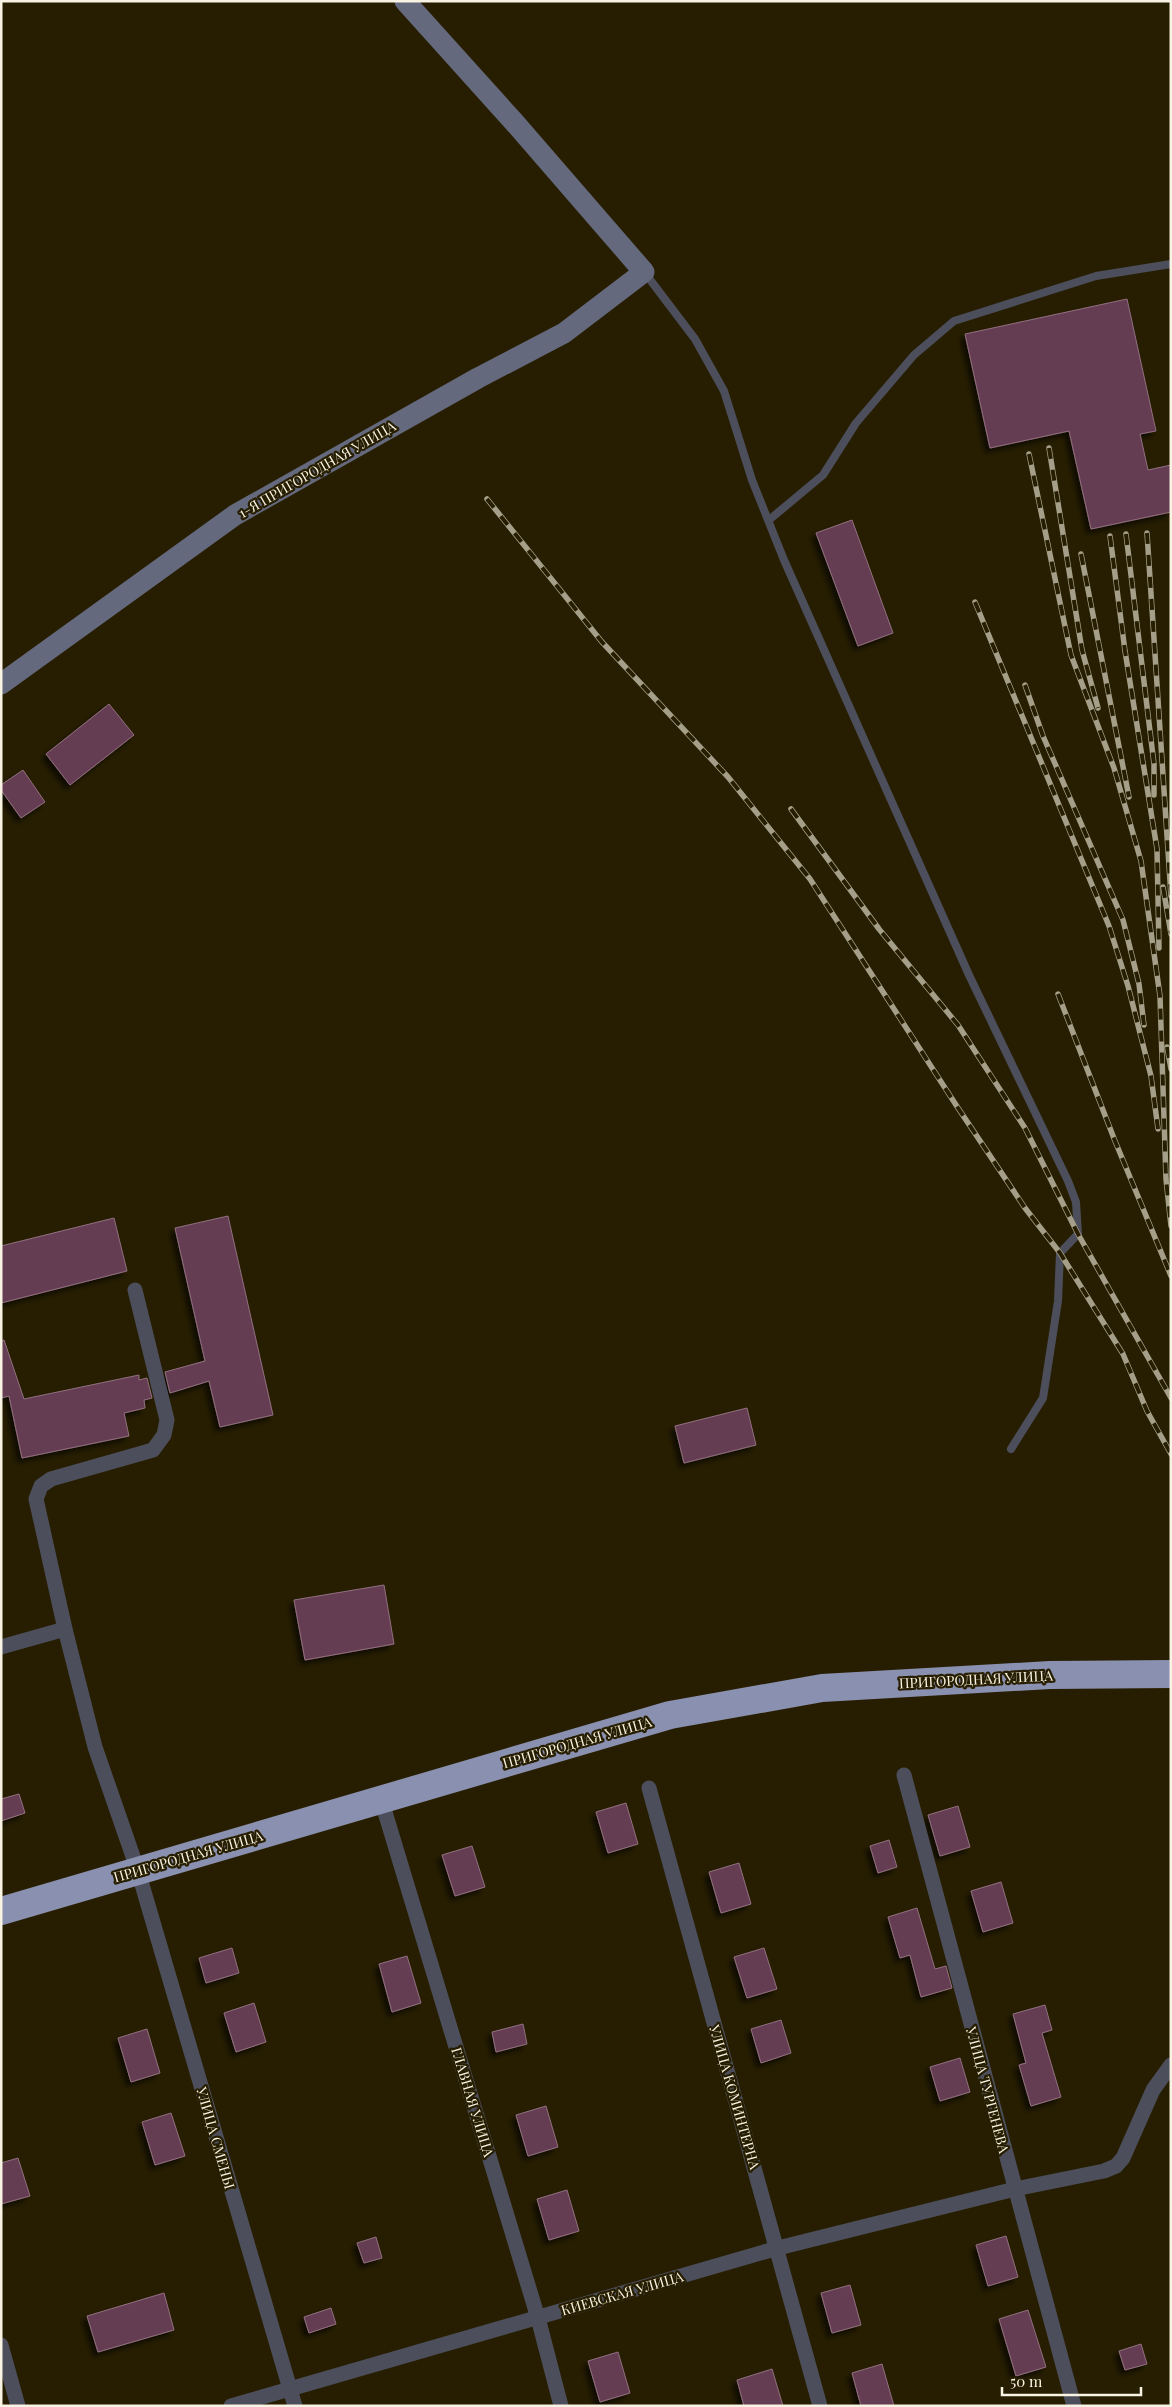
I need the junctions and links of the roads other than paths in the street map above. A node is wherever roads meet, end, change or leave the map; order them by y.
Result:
1 (404, 1) edge
2 (1171, 264) edge
3 (644, 272) junction
4 (769, 520) junction
5 (1, 684) edge
6 (135, 1290) dead end
7 (1010, 1449) dead end
8 (65, 1629) junction
9 (1, 1648) edge
10 (1171, 1674) edge
11 (904, 1775) dead end
12 (649, 1788) dead end
13 (381, 1799) junction
14 (138, 1871) junction
15 (1, 1911) edge
16 (1171, 2065) edge
17 (1015, 2189) junction
18 (778, 2248) junction
19 (538, 2318) junction
20 (1, 2345) edge
21 (290, 2389) junction
22 (18, 2406) edge
23 (231, 2406) edge
24 (295, 2406) edge
25 (561, 2406) edge
26 (820, 2406) edge
27 (1074, 2406) edge

1 - 3 street
2 - 4 lane
3 - 4 lane
3 - 5 street, 1-Я ПРИГОРОДНАЯ УЛИЦА
4 - 7 lane
6 - 8 street
8 - 9 street
8 - 14 street
10 - 13 highway, ПРИГОРОДНАЯ УЛИЦА
11 - 17 street, УЛИЦА ТУРГЕНЕВА
12 - 18 street, УЛИЦА КОМИНТЕРНА
13 - 14 highway, ПРИГОРОДНАЯ УЛИЦА
13 - 19 street, ГЛАВНАЯ УЛИЦА
14 - 15 highway, ПРИГОРОДНАЯ УЛИЦА
14 - 21 street, УЛИЦА СМЕНЫ
16 - 17 street, КИЕВСКАЯ УЛИЦА
17 - 18 street, КИЕВСКАЯ УЛИЦА
17 - 27 street, УЛИЦА ТУРГЕНЕВА
18 - 19 street, КИЕВСКАЯ УЛИЦА
18 - 26 street, УЛИЦА КОМИНТЕРНА
19 - 21 street, КИЕВСКАЯ УЛИЦА
19 - 25 street, ГЛАВНАЯ УЛИЦА
20 - 22 street
21 - 23 street, КИЕВСКАЯ УЛИЦА
21 - 24 street, УЛИЦА СМЕНЫ

